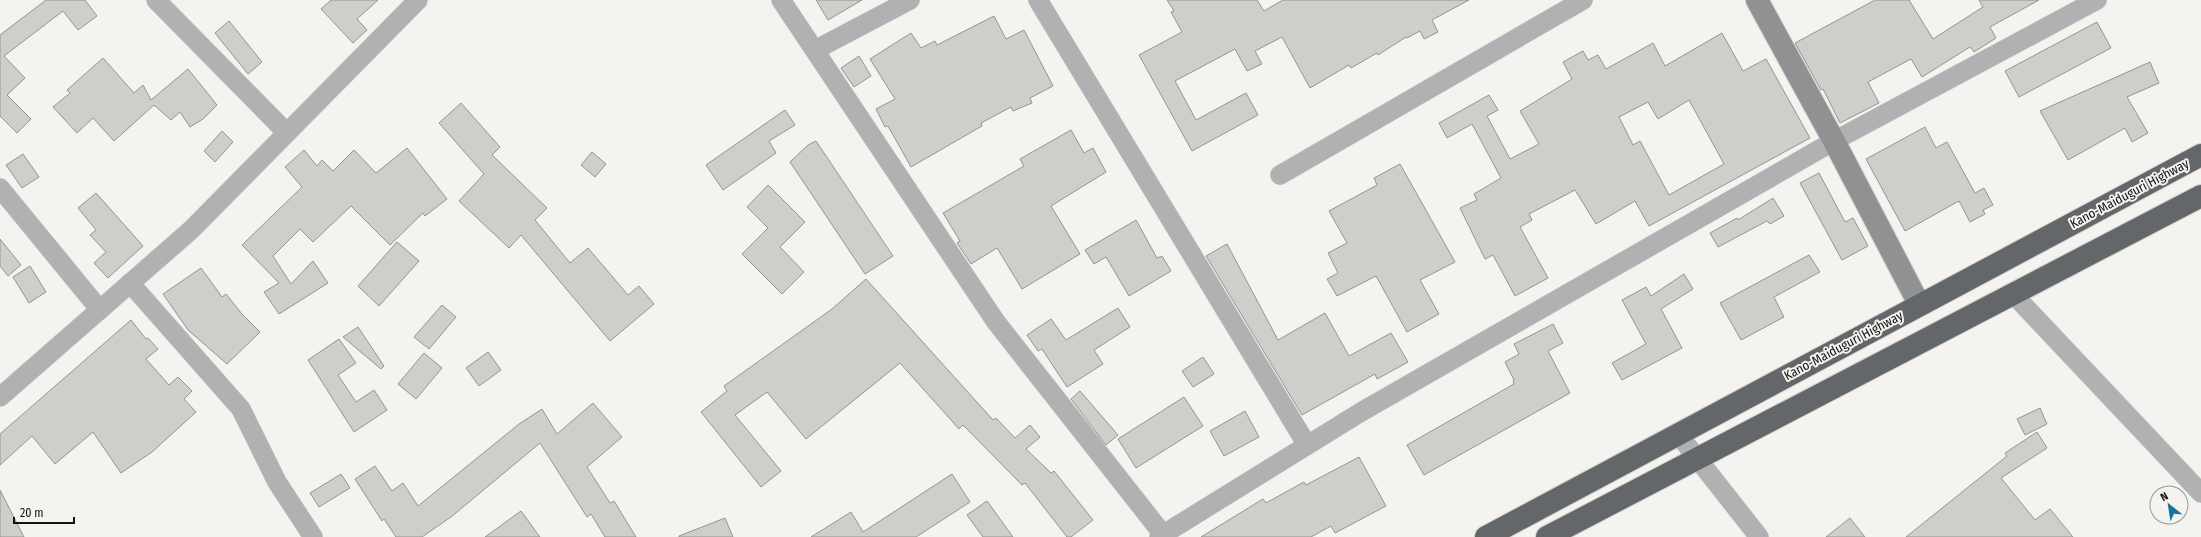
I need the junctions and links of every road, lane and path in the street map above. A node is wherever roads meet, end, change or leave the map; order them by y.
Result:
1 (156, 0) edge
2 (418, 0) edge
3 (781, 0) edge
4 (910, 0) edge
5 (1038, 0) edge
6 (1583, 0) edge
7 (1757, 0) edge
8 (2097, 0) edge
9 (815, 50) junction
10 (286, 133) junction
11 (1834, 141) junction
12 (2201, 155) edge
13 (1280, 175) dead end
14 (0, 188) edge
15 (2201, 196) edge
16 (130, 283) junction
17 (2014, 295) junction
18 (1919, 304) junction
19 (100, 310) junction
20 (0, 397) edge
21 (1678, 434) junction
22 (1307, 445) junction
23 (1696, 459) junction
24 (2201, 493) edge
25 (1162, 536) edge
26 (313, 537) edge
27 (1486, 537) edge
28 (1547, 537) edge
29 (1759, 537) edge

1 - 10 street
2 - 10 street
3 - 9 street
4 - 9 street
5 - 22 street
6 - 13 street
7 - 11 street
8 - 11 street
9 - 25 street
10 - 16 street
11 - 18 street
11 - 22 street
12 - 18 highway, Kano-Maiduguri Highway
14 - 19 street
15 - 17 highway
16 - 19 street
16 - 26 street
17 - 23 highway
17 - 24 street
18 - 21 highway, Kano-Maiduguri Highway
19 - 20 street
21 - 23 street
21 - 27 highway, Kano-Maiduguri Highway
22 - 25 street
23 - 28 highway
23 - 29 street

